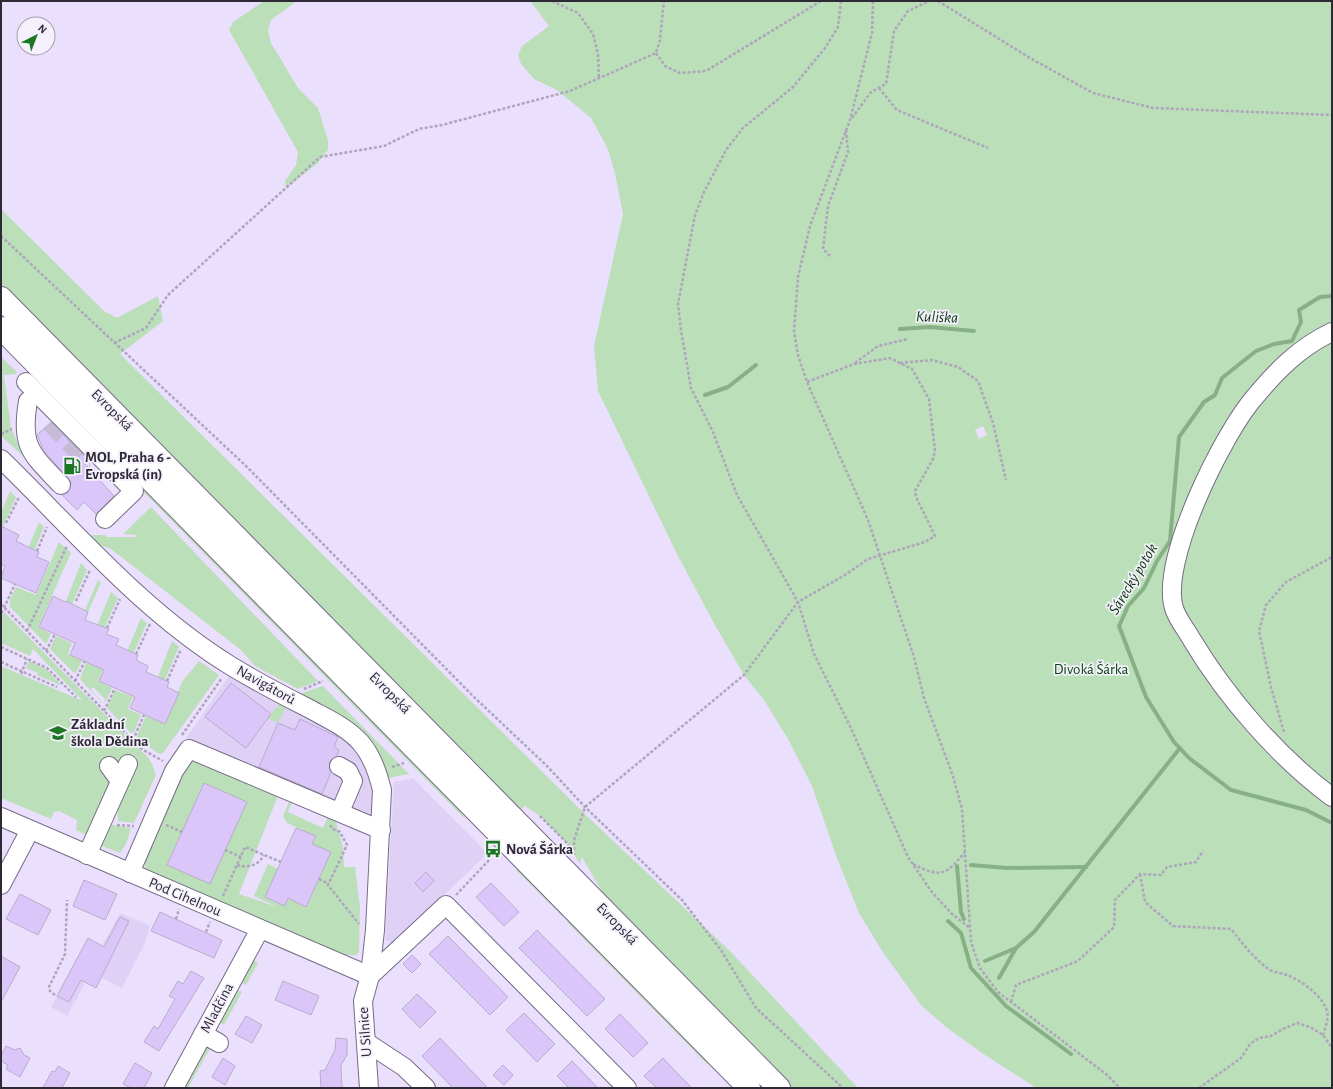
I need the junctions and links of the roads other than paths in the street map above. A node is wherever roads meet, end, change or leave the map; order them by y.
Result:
1 (1, 298) edge
2 (1332, 332) edge
3 (8, 335) edge
4 (26, 382) junction
5 (28, 401) junction
6 (50, 423) tunnel mouth
7 (127, 457) junction
8 (96, 458) junction
9 (1, 460) edge
10 (62, 485) dead end
11 (105, 519) dead end
12 (128, 764) dead end
13 (109, 766) dead end
14 (339, 766) dead end
15 (120, 781) junction
16 (1332, 797) edge
17 (334, 810) junction
18 (1, 817) edge
19 (30, 830) junction
20 (381, 830) junction
21 (87, 855) junction
22 (130, 873) junction
23 (1, 885) edge
24 (260, 929) junction
25 (370, 976) junction
26 (366, 1042) junction
27 (174, 1088) edge
28 (369, 1088) edge
29 (426, 1088) edge
30 (627, 1088) edge
31 (749, 1088) edge
32 (779, 1088) edge

1 - 32 main road, Evropská
2 - 16 street
3 - 4 street
3 - 7 main road, Evropská
4 - 5 street
4 - 8 street
5 - 6 street
5 - 10 street
7 - 8 street
7 - 31 main road, Evropská
8 - 11 street
9 - 20 street, Navigátorů
12 - 15 street
13 - 15 street
14 - 17 street
15 - 21 street
17 - 20 street
17 - 22 street
18 - 19 street, Pod Cihelnou
19 - 21 street, Pod Cihelnou
19 - 23 street
20 - 25 street, Navigátorů
21 - 22 street, Pod Cihelnou
22 - 24 street, Pod Cihelnou
24 - 25 street, Pod Cihelnou
24 - 27 street, Mladčina
25 - 26 street, U Silnice
25 - 30 street
26 - 28 street, U Silnice
26 - 29 street

